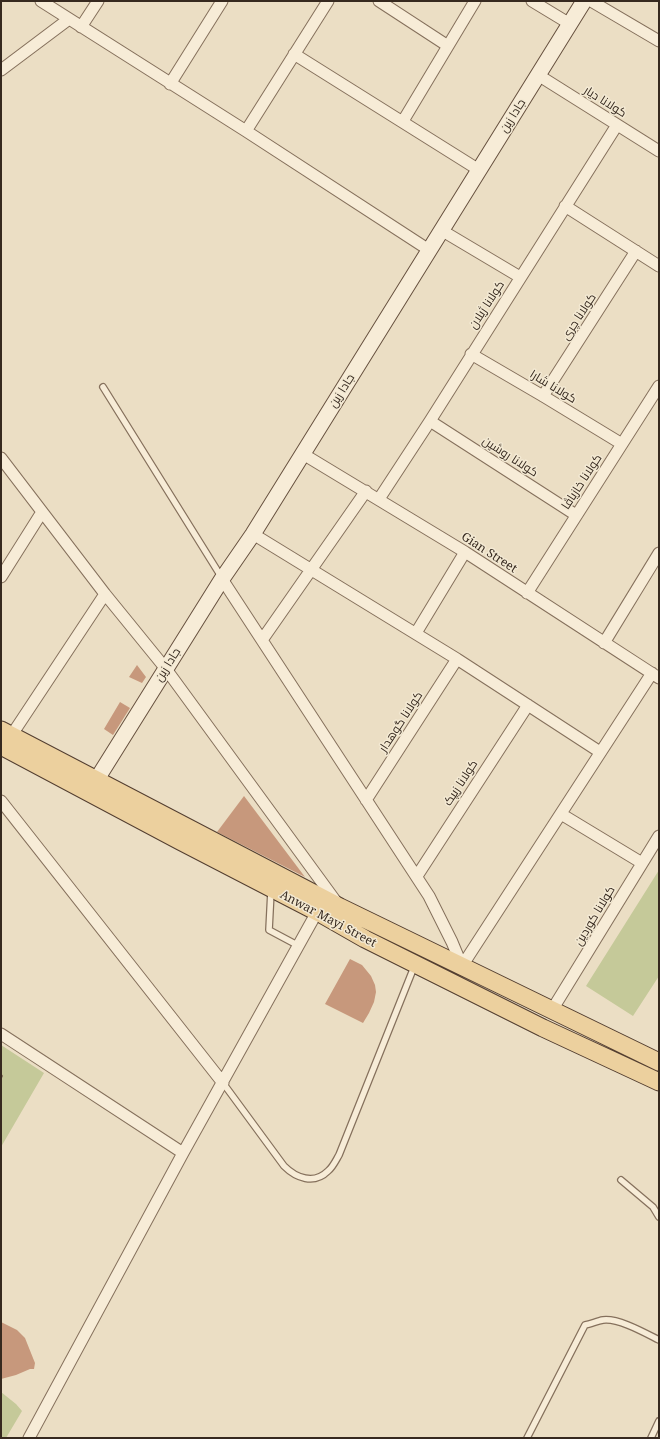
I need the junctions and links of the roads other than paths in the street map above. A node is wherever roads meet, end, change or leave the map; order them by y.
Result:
1 (41, 1) edge
2 (98, 1) edge
3 (222, 1) edge
4 (326, 1) edge
5 (379, 1) edge
6 (474, 1) edge
7 (532, 1) edge
8 (584, 1) edge
9 (591, 1) edge
10 (69, 19) junction
11 (570, 24) junction
12 (81, 27) junction
13 (659, 41) edge
14 (448, 46) junction
15 (294, 54) junction
16 (1, 70) edge
17 (538, 76) junction
18 (170, 84) junction
19 (403, 122) junction
20 (618, 124) junction
21 (246, 131) junction
22 (659, 151) edge
23 (479, 170) junction
24 (565, 206) junction
25 (441, 230) junction
26 (429, 250) junction
27 (636, 251) junction
28 (659, 266) edge
29 (520, 277) junction
30 (471, 354) junction
31 (659, 386) edge
32 (102, 388) dead end
33 (543, 396) junction
34 (430, 421) junction
35 (622, 444) junction
36 (303, 454) junction
37 (1, 458) edge
38 (366, 492) junction
39 (379, 499) junction
40 (42, 512) junction
41 (576, 515) junction
42 (253, 534) junction
43 (465, 552) junction
44 (659, 553) edge
45 (311, 569) junction
46 (1, 577) edge
47 (222, 579) junction
48 (527, 593) junction
49 (105, 594) junction
50 (416, 633) junction
51 (262, 640) junction
52 (604, 643) junction
53 (457, 658) junction
54 (166, 669) junction
55 (655, 676) edge
56 (528, 705) junction
57 (4, 737) edge
58 (600, 752) junction
59 (97, 779) junction
60 (366, 800) junction
61 (1, 801) edge
62 (561, 814) junction
63 (183, 834) junction
64 (659, 836) edge
65 (642, 863) junction
66 (417, 876) junction
67 (271, 889) junction
68 (340, 907) junction
69 (317, 912) junction
70 (299, 946) junction
71 (415, 964) junction
72 (462, 966) junction
73 (552, 1010) junction
74 (1, 1034) edge
75 (659, 1062) edge
76 (659, 1082) edge
77 (223, 1083) junction
78 (182, 1153) junction
79 (621, 1180) dead end
80 (659, 1217) edge
81 (659, 1340) edge
82 (659, 1422) edge
83 (29, 1438) edge
84 (527, 1438) edge
85 (651, 1438) edge

1 - 10 street
2 - 12 street
3 - 18 street
4 - 15 street
5 - 14 street
6 - 14 street
7 - 11 street
8 - 11 street, جادا زین
9 - 13 street
10 - 12 street
10 - 16 street
11 - 17 street, جادا زین
12 - 18 street
14 - 19 street
15 - 19 street
15 - 21 street
17 - 20 street, کولانا دیار
17 - 23 street, جادا زین
18 - 21 street
19 - 23 street
20 - 22 street, کولانا دیار
20 - 24 street, کولانا ژیلان
21 - 26 street
23 - 25 street, جادا زین
24 - 27 street
24 - 29 street, کولانا ژیلان
25 - 26 street, جادا زین
25 - 29 street
26 - 36 street, جادا زین
27 - 28 street
27 - 33 street, کولانا چری
29 - 30 street, کولانا ژیلان
30 - 33 street, کولانا شارا
30 - 34 street, کولانا ژیلان
31 - 35 street, کولانا خازیاڤا
32 - 47 lane
33 - 35 street, کولانا شارا
34 - 39 street, کولانا ژیلان
34 - 41 street, کولانا روشین
35 - 41 street, کولانا خازیاڤا
36 - 38 street, Gian Street
36 - 42 street, جادا زین
37 - 40 street
38 - 39 street, Gian Street
38 - 45 street
39 - 43 street, Gian Street
40 - 46 street
40 - 49 street
41 - 48 street, کولانا خازیاڤا
42 - 45 street
42 - 47 street, جادا زین
43 - 48 street, Gian Street
43 - 50 street
44 - 52 street
45 - 50 street
45 - 51 street
47 - 51 street
47 - 54 street, جادا زین
48 - 52 street, Gian Street
49 - 54 street
49 - 57 street
50 - 53 street
51 - 60 street
52 - 55 street, Gian Street
53 - 56 street
53 - 60 street, کولانا گوهدار
54 - 59 street, جادا زین
54 - 68 street
55 - 58 street
56 - 58 street
56 - 66 street, کولانا زیپک
57 - 59 main road, Anwar Mayi Street
57 - 63 main road, Anwar Mayi Street
58 - 62 street
59 - 63 main road, Anwar Mayi Street
60 - 66 street
61 - 77 street
62 - 65 street
62 - 72 street
63 - 67 main road, Anwar Mayi Street
63 - 68 main road, Anwar Mayi Street
64 - 65 street, کولانا کوردین
65 - 73 street, کولانا کوردین
66 - 72 street
67 - 69 main road, Anwar Mayi Street
67 - 70 lane
68 - 72 main road, Anwar Mayi Street
69 - 70 street
69 - 71 main road, Anwar Mayi Street
70 - 77 street
71 - 76 main road, Anwar Mayi Street
71 - 77 lane
72 - 73 main road, Anwar Mayi Street
73 - 75 main road, Anwar Mayi Street
74 - 78 street
77 - 78 street
78 - 83 street
79 - 80 lane
81 - 84 lane
82 - 85 lane

